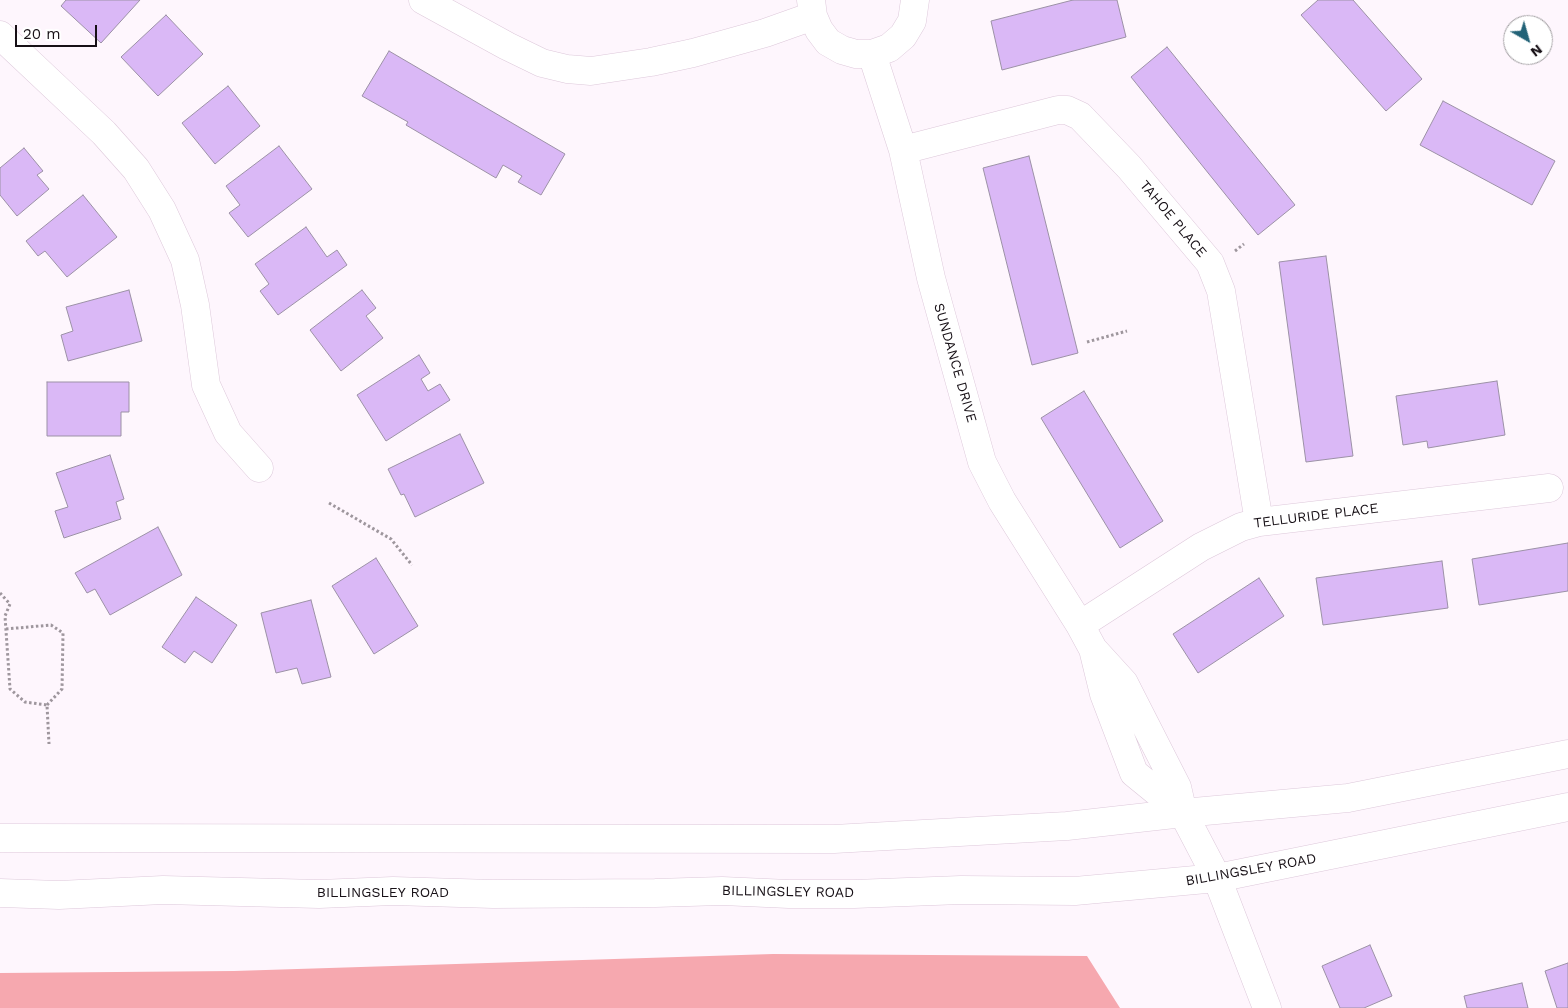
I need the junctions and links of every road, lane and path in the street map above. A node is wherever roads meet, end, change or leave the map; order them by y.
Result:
1 (423, 0) edge
2 (914, 0) edge
3 (812, 8) edge
4 (0, 35) edge
5 (872, 54) junction
6 (903, 150) junction
7 (1128, 332) dead end
8 (1087, 342) dead end
9 (259, 468) dead end
10 (1549, 488) dead end
11 (329, 503) dead end
12 (1259, 522) junction
13 (412, 565) dead end
14 (0, 593) edge
15 (1080, 625) junction
16 (6, 629) junction
17 (47, 705) junction
18 (50, 744) dead end
19 (1568, 754) edge
20 (1568, 807) edge
21 (1183, 813) junction
22 (0, 838) edge
23 (1218, 878) junction
24 (0, 894) edge
25 (1267, 1008) edge

1 - 3 street
2 - 5 street
3 - 5 street
4 - 9 street
5 - 6 street, SUNDANCE DRIVE
6 - 12 street, TAHOE PLACE
6 - 15 street, SUNDANCE DRIVE
7 - 8 path
10 - 12 street, TELLURIDE PLACE
11 - 13 path
12 - 15 street, TELLURIDE PLACE
14 - 16 path
15 - 21 street, SUNDANCE DRIVE
16 - 17 path
16 - 17 path
17 - 18 path
19 - 21 street
20 - 23 street, BILLINGSLEY ROAD
21 - 22 street
21 - 23 street, SUNDANCE DRIVE
23 - 24 street, BILLINGSLEY ROAD
23 - 25 street, SUNDANCE DRIVE

